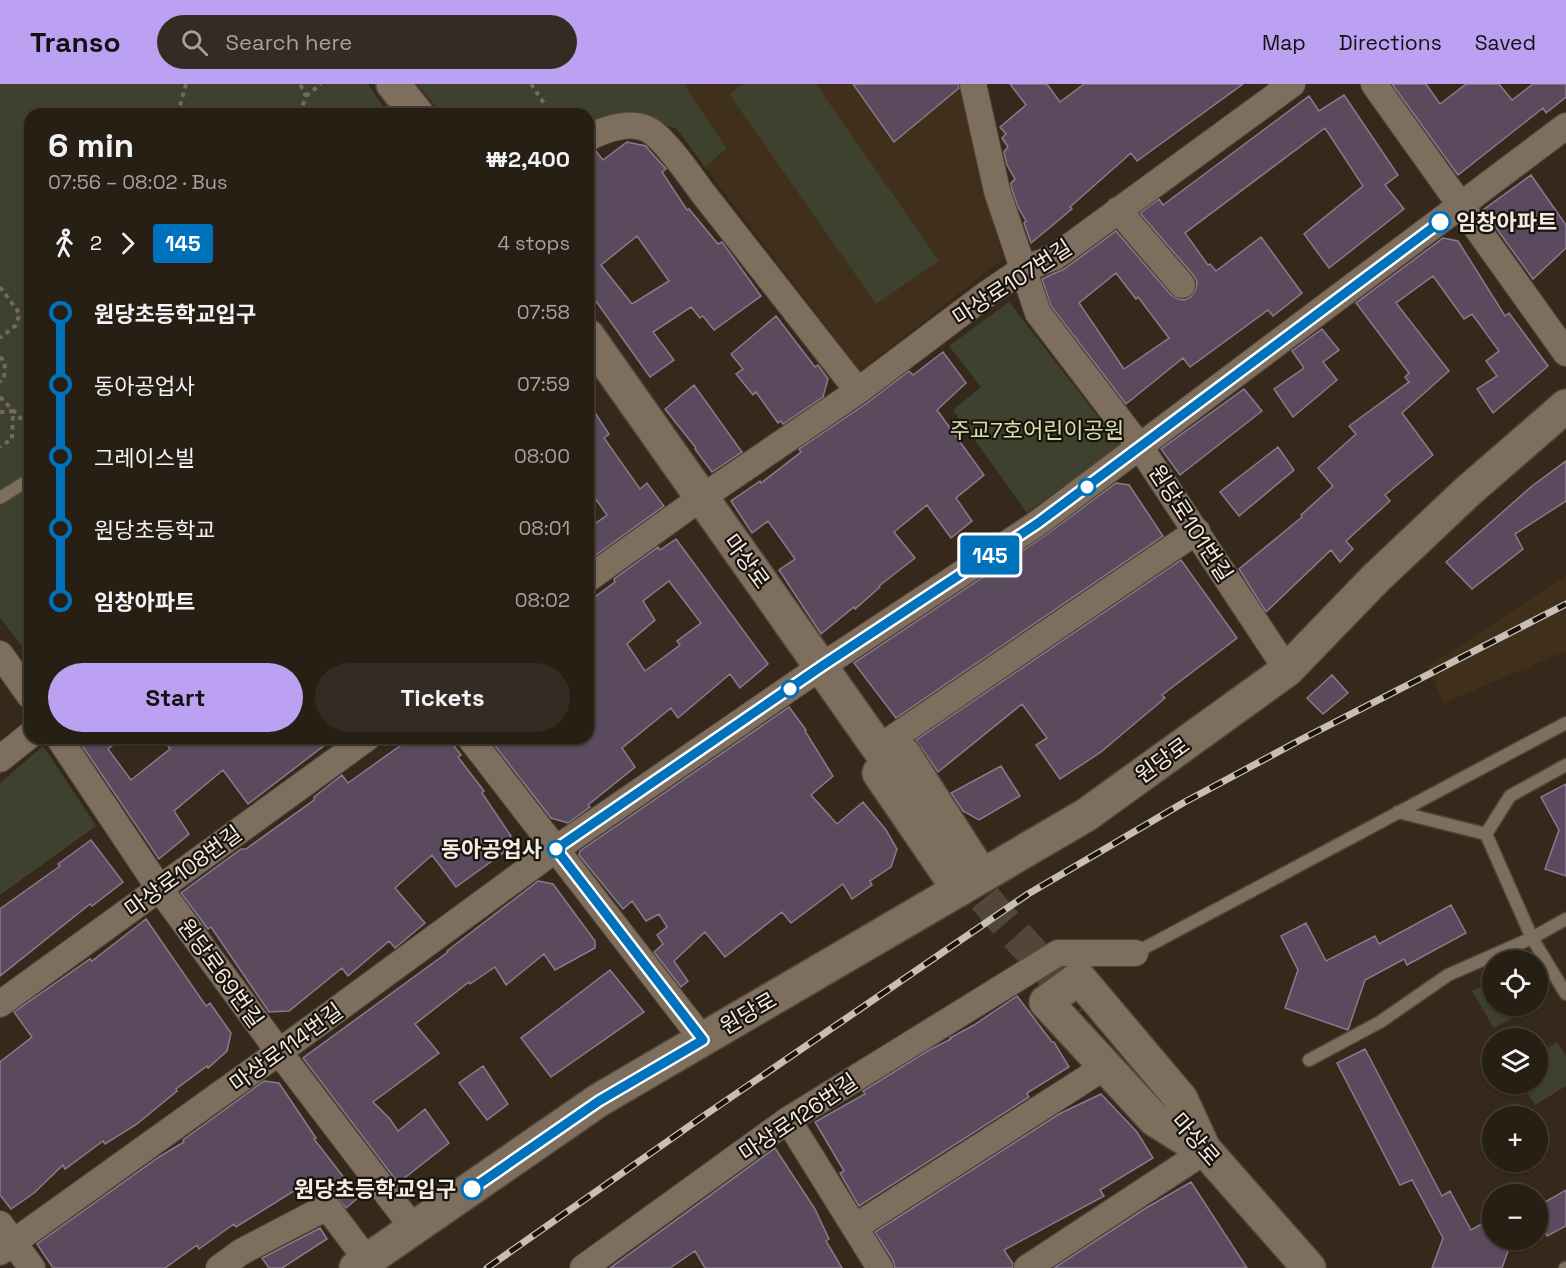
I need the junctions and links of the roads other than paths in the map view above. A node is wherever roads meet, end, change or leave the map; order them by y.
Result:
1 (393, 84) edge
2 (973, 84) edge
3 (1292, 84) edge
4 (1374, 84) edge
5 (412, 108) edge
6 (1566, 126) edge
7 (594, 135) edge
8 (1461, 207) junction
9 (1118, 210) junction
10 (1022, 270) junction
11 (1182, 285) dead end
12 (594, 347) edge
13 (1566, 353) edge
14 (858, 391) junction
15 (1566, 406) edge
16 (1140, 447) junction
17 (24, 483) edge
18 (0, 498) edge
19 (702, 498) junction
20 (1197, 531) junction
21 (594, 575) edge
22 (0, 654) edge
23 (822, 666) junction
24 (1287, 670) junction
25 (24, 688) edge
26 (1566, 723) edge
27 (893, 738) junction
28 (24, 740) edge
29 (63, 744) edge
30 (359, 744) edge
31 (475, 744) edge
32 (0, 759) edge
33 (1566, 765) edge
34 (905, 786) dead end
35 (1398, 812) junction
36 (1486, 834) junction
37 (556, 849) junction
38 (971, 883) junction
39 (159, 888) junction
40 (1566, 920) edge
41 (1532, 938) junction
42 (1135, 953) junction
43 (1019, 976) junction
44 (1082, 993) junction
45 (1566, 994) edge
46 (1046, 1002) junction
47 (0, 1004) edge
48 (703, 1040) junction
49 (279, 1052) junction
50 (1309, 1060) dead end
51 (1106, 1066) junction
52 (788, 1120) junction
53 (1205, 1151) junction
54 (855, 1227) junction
55 (414, 1229) junction
56 (4, 1239) edge
57 (246, 1260) edge
58 (362, 1264) edge
59 (32, 1268) edge
60 (219, 1268) edge
61 (583, 1268) edge
62 (880, 1268) edge
63 (1027, 1268) edge
64 (1310, 1268) edge

1 - 5 street
2 - 10 street, 원당로101번길
3 - 9 street, 마상로107번길
4 - 8 street
6 - 8 street, 마상로114번길
7 - 14 street
8 - 13 street
8 - 16 street, 마상로114번길
9 - 10 street, 마상로107번길
9 - 11 street
10 - 14 street, 마상로107번길
10 - 16 street, 원당로101번길
12 - 19 street, 마상로
14 - 19 street, 마상로107번길
15 - 24 street, 원당로
16 - 20 street, 원당로101번길
16 - 23 street, 마상로114번길
17 - 18 lane
19 - 21 street
19 - 23 street, 마상로
20 - 24 street, 원당로101번길
20 - 27 street
22 - 25 street
23 - 27 street
23 - 34 street, 마상로
23 - 37 street, 마상로114번길
23 - 38 street
24 - 38 street, 원당로
26 - 35 lane
27 - 38 street
28 - 32 street
29 - 39 street, 원당로69번길
30 - 39 street, 마상로108번길
31 - 37 street
33 - 36 lane
35 - 36 lane
35 - 42 lane
36 - 41 lane
37 - 48 street, 원당로
37 - 49 street, 마상로114번길
38 - 48 street, 원당로
39 - 47 street, 마상로108번길
39 - 49 street, 원당로69번길
40 - 41 lane
41 - 45 lane
41 - 50 lane
42 - 43 street, 마상로126번길
42 - 44 street
43 - 46 street
43 - 52 street, 마상로126번길
44 - 46 street
44 - 53 street, 마상로
46 - 51 street
48 - 55 street, 원당로
49 - 55 street, 원당로69번길
49 - 56 street, 마상로114번길
51 - 53 street
51 - 54 street
52 - 54 street
52 - 61 street, 마상로126번길
53 - 63 street
53 - 64 street, 마상로
54 - 62 street
55 - 58 street, 원당로
56 - 59 street
57 - 58 street
57 - 60 street

